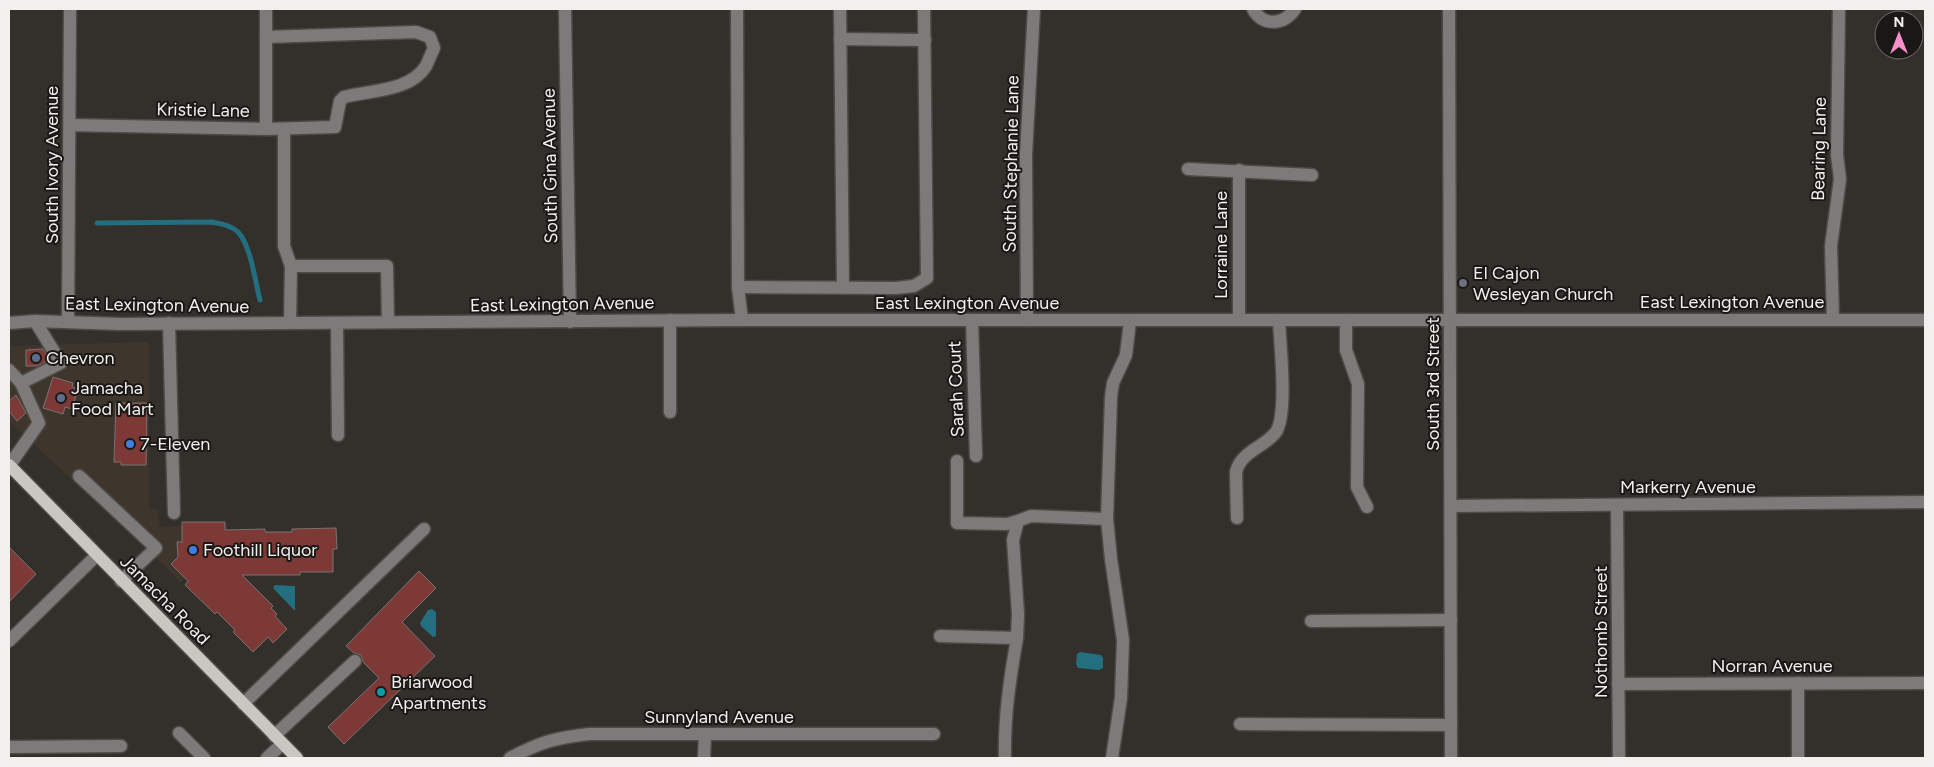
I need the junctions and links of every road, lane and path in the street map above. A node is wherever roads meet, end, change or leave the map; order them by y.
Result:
1 (70, 9) edge
2 (266, 9) edge
3 (565, 9) edge
4 (737, 9) edge
5 (840, 9) edge
6 (924, 9) edge
7 (1034, 9) edge
8 (1253, 9) edge
9 (1295, 9) edge
10 (1449, 9) edge
11 (1839, 9) edge
12 (266, 37) junction
13 (840, 39) junction
14 (925, 40) junction
15 (70, 125) junction
16 (284, 128) junction
17 (266, 129) junction
18 (1188, 169) dead end
19 (1239, 170) junction
20 (1312, 175) dead end
21 (291, 266) junction
22 (738, 287) junction
23 (843, 287) junction
24 (1239, 319) junction
25 (1833, 319) junction
26 (670, 320) junction
27 (742, 320) junction
28 (972, 320) junction
29 (1027, 320) junction
30 (1279, 320) junction
31 (1346, 320) junction
32 (1451, 320) junction
33 (1925, 320) edge
34 (35, 321) junction
35 (1130, 321) junction
36 (68, 322) junction
37 (388, 322) junction
38 (570, 322) junction
39 (9, 323) edge
40 (169, 323) junction
41 (290, 323) junction
42 (337, 323) junction
43 (9, 370) edge
44 (21, 383) junction
45 (670, 412) dead end
46 (338, 435) dead end
47 (976, 456) dead end
48 (957, 460) dead end
49 (9, 466) edge
50 (79, 476) dead end
51 (1925, 502) edge
52 (1617, 505) junction
53 (1451, 506) junction
54 (1367, 507) dead end
55 (174, 513) dead end
56 (1237, 518) dead end
57 (1107, 519) junction
58 (1018, 521) junction
59 (424, 528) dead end
60 (97, 555) junction
61 (121, 581) junction
62 (1451, 620) junction
63 (1311, 622) dead end
64 (940, 636) dead end
65 (1017, 638) junction
66 (9, 641) edge
67 (355, 660) dead end
68 (1798, 683) junction
69 (1925, 683) edge
70 (1618, 684) junction
71 (243, 704) junction
72 (1240, 724) dead end
73 (1451, 725) junction
74 (179, 733) dead end
75 (934, 734) dead end
76 (705, 735) junction
77 (278, 740) junction
78 (121, 746) dead end
79 (9, 747) edge
80 (204, 758) edge
81 (267, 758) edge
82 (296, 758) edge
83 (510, 758) edge
84 (704, 758) edge
85 (1005, 758) edge
86 (1112, 758) edge
87 (1451, 758) edge
88 (1619, 758) edge
89 (1798, 758) edge

1 - 15 street, South Ivory Avenue
2 - 12 street
3 - 38 street, South Gina Avenue
4 - 22 street
5 - 13 street
6 - 14 street
7 - 29 street, South Stephanie Lane
8 - 9 street
10 - 32 street, South 3rd Street
11 - 25 street, Bearing Lane
12 - 16 street, Kristie Lane
12 - 17 street
13 - 14 street
13 - 23 street
14 - 23 street
15 - 17 street, Kristie Lane
15 - 36 street, South Ivory Avenue
16 - 17 street, Kristie Lane
16 - 21 street
18 - 19 street, Lorraine Lane
19 - 20 street, Lorraine Lane
19 - 24 street, Lorraine Lane
21 - 37 street
21 - 41 street
22 - 23 street
22 - 27 street
24 - 30 street, East Lexington Avenue
24 - 35 street, East Lexington Avenue
25 - 32 street, East Lexington Avenue
25 - 33 street, East Lexington Avenue
26 - 27 street, East Lexington Avenue
26 - 38 street, East Lexington Avenue
26 - 45 street
27 - 28 street, East Lexington Avenue
28 - 29 street, East Lexington Avenue
28 - 47 street, Sarah Court
29 - 35 street, East Lexington Avenue
30 - 31 street, East Lexington Avenue
30 - 56 street
31 - 32 street, East Lexington Avenue
31 - 54 street
32 - 53 street, South 3rd Street
34 - 36 street, East Lexington Avenue
34 - 39 street, East Lexington Avenue
34 - 44 street
35 - 57 street
36 - 40 street, East Lexington Avenue
37 - 38 street, East Lexington Avenue
37 - 42 street, East Lexington Avenue
40 - 41 street, East Lexington Avenue
40 - 55 street
41 - 42 street, East Lexington Avenue
42 - 46 street
43 - 44 street
44 - 49 street
48 - 58 street
49 - 60 main road, Jamacha Road
50 - 61 street
51 - 52 street, Markerry Avenue
52 - 53 street, Markerry Avenue
52 - 70 street, Nothomb Street
53 - 62 street, South 3rd Street
57 - 58 street
57 - 86 street
58 - 65 street
59 - 71 street
60 - 61 main road, Jamacha Road
60 - 66 street
61 - 71 main road, Jamacha Road
62 - 63 street
62 - 73 street, South 3rd Street
64 - 65 street
65 - 85 street
67 - 77 street
68 - 69 street, Norran Avenue
68 - 70 street, Norran Avenue
68 - 89 street
70 - 88 street, Nothomb Street
71 - 77 main road, Jamacha Road
72 - 73 street
73 - 87 street, South 3rd Street
74 - 80 street
75 - 76 street, Sunnyland Avenue
76 - 83 street, Sunnyland Avenue
76 - 84 street
77 - 81 street
77 - 82 main road, Jamacha Road
78 - 79 street

